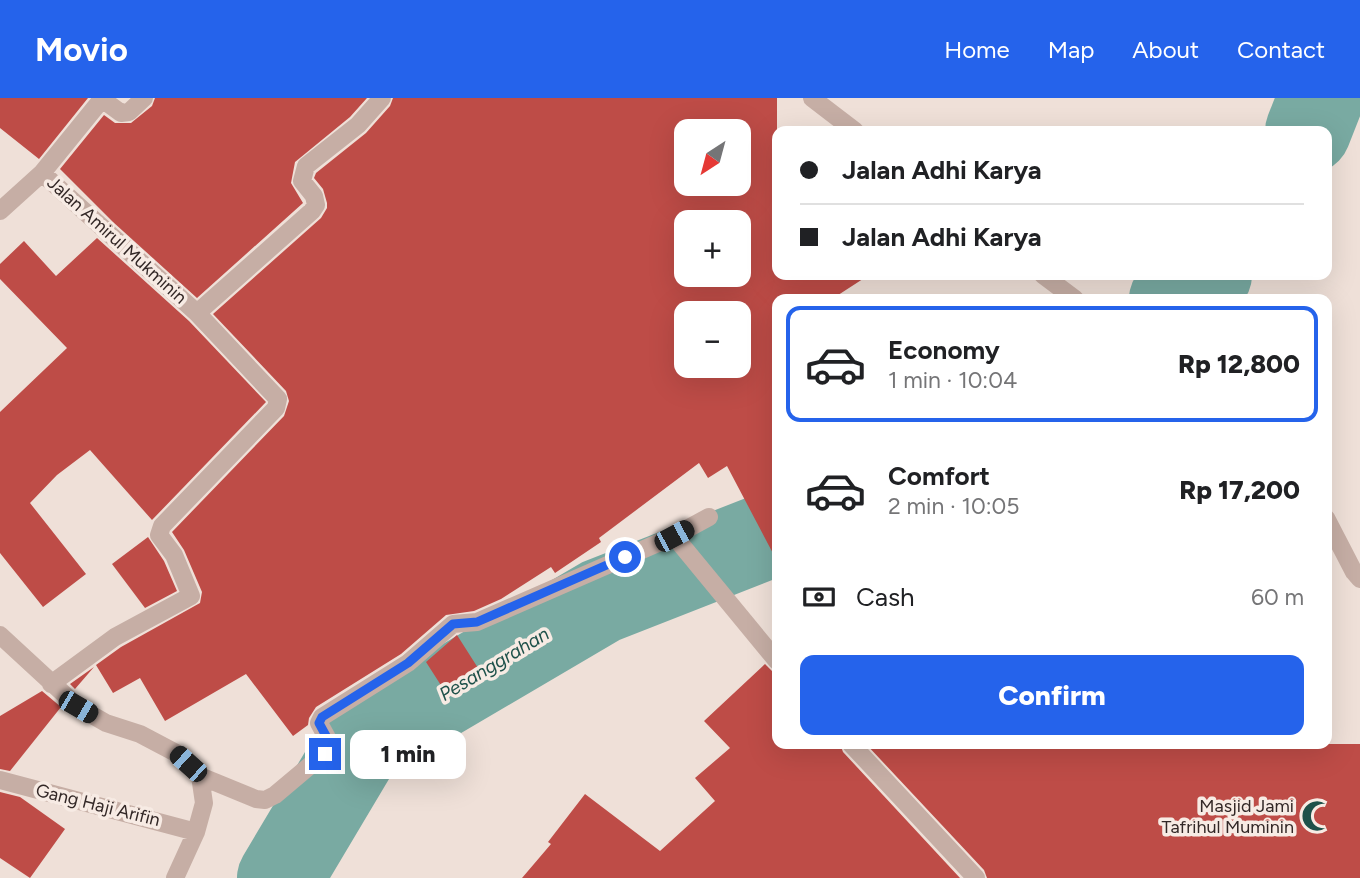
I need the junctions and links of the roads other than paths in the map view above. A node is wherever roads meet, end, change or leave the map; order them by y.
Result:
1 (144, 98) edge
2 (382, 98) edge
3 (812, 98) edge
4 (848, 126) edge
5 (43, 173) junction
6 (0, 211) edge
7 (1050, 280) edge
8 (1068, 294) edge
9 (197, 313) junction
10 (709, 517) dead end
11 (1332, 530) edge
12 (675, 538) junction
13 (1360, 579) edge
14 (0, 635) edge
15 (772, 655) edge
16 (51, 684) junction
17 (856, 749) edge
18 (200, 776) junction
19 (0, 780) edge
20 (196, 832) junction
21 (175, 878) edge
22 (976, 878) edge

1 - 5 street, Jalan Amirul Mukminin
2 - 9 street, Jalan Amirul Mukminin
3 - 4 street
5 - 6 street
5 - 9 street, Jalan Amirul Mukminin
7 - 8 street
9 - 16 street
10 - 12 street
11 - 13 street
12 - 15 street
12 - 18 street
14 - 16 street
16 - 18 street
17 - 22 street
18 - 20 street
19 - 20 street, Gang Haji Arifin
20 - 21 street

